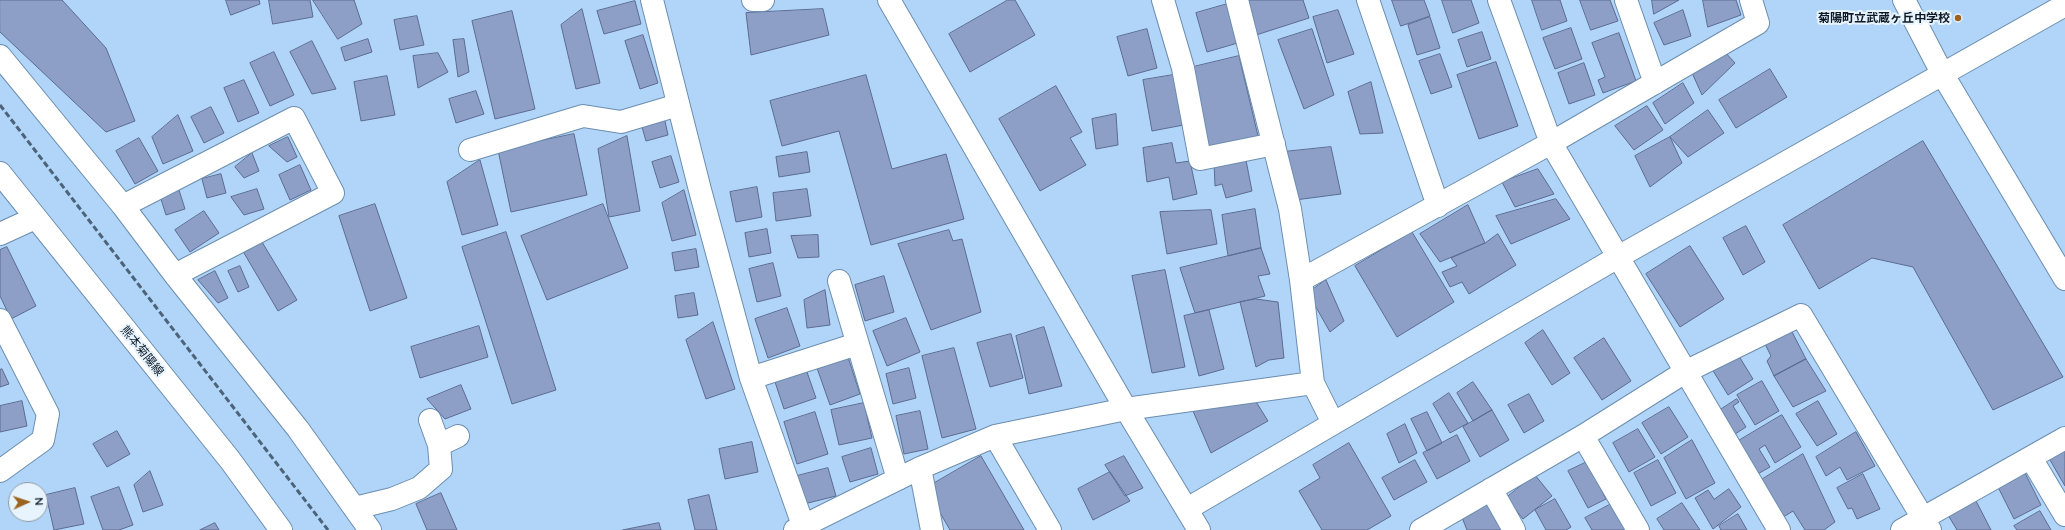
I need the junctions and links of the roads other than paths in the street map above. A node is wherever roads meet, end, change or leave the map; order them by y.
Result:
1 (652, 0) edge
2 (753, 0) edge
3 (763, 0) edge
4 (889, 0) edge
5 (1163, 0) edge
6 (1236, 0) edge
7 (1368, 0) edge
8 (1499, 0) edge
9 (1626, 0) edge
10 (1751, 0) edge
11 (1904, 0) edge
12 (2065, 5) edge
13 (0, 56) edge
14 (1944, 75) junction
15 (1655, 83) junction
16 (678, 104) junction
17 (1551, 143) junction
18 (1274, 144) junction
19 (470, 150) dead end
20 (0, 173) edge
21 (123, 206) junction
22 (1438, 206) junction
23 (35, 218) junction
24 (0, 234) edge
25 (1618, 257) junction
26 (175, 275) junction
27 (2065, 279) edge
28 (1302, 280) junction
29 (839, 281) dead end
30 (0, 320) edge
31 (857, 344) junction
32 (6, 349) edge
33 (1685, 372) junction
34 (751, 378) junction
35 (1313, 383) junction
36 (1126, 409) junction
37 (430, 420) dead end
38 (1333, 423) junction
39 (995, 436) junction
40 (1583, 436) junction
41 (2065, 438) edge
42 (2032, 458) junction
43 (920, 468) junction
44 (0, 471) edge
45 (898, 478) junction
46 (1491, 489) junction
47 (355, 508) junction
48 (1187, 509) junction
49 (2065, 515) edge
50 (1926, 524) edge
51 (799, 528) edge
52 (281, 530) edge
53 (370, 530) edge
54 (932, 530) edge
55 (1050, 530) edge
56 (1199, 530) edge
57 (1421, 530) edge
58 (1514, 530) edge
59 (1638, 530) edge
60 (1779, 530) edge
61 (1902, 530) edge

1 - 16 street
2 - 3 street
4 - 36 street
5 - 18 street
6 - 18 street
7 - 22 street
8 - 17 street
9 - 15 street
10 - 15 street
11 - 14 street
12 - 14 street
13 - 21 street
14 - 25 street
14 - 27 street
15 - 17 street
16 - 19 street
16 - 34 street
17 - 22 street
17 - 25 street
18 - 28 street
20 - 23 street, 熊本菊陽線
21 - 26 street
21 - 26 street
22 - 28 street
23 - 24 street
23 - 52 street, 熊本菊陽線
25 - 33 street
25 - 38 street
26 - 47 street
28 - 35 street
29 - 31 street
30 - 32 street
31 - 34 street
31 - 45 street
32 - 44 street
33 - 40 street
33 - 50 street
33 - 60 street
34 - 51 street
35 - 36 street
35 - 38 street
36 - 39 street
36 - 48 street
37 - 47 street
38 - 48 street
39 - 43 street
39 - 55 street
40 - 46 street
40 - 59 street
41 - 42 street
42 - 49 street
42 - 50 street
43 - 45 street
43 - 54 street
45 - 51 street
46 - 57 street
46 - 58 street
47 - 53 street
48 - 56 street
50 - 61 street

